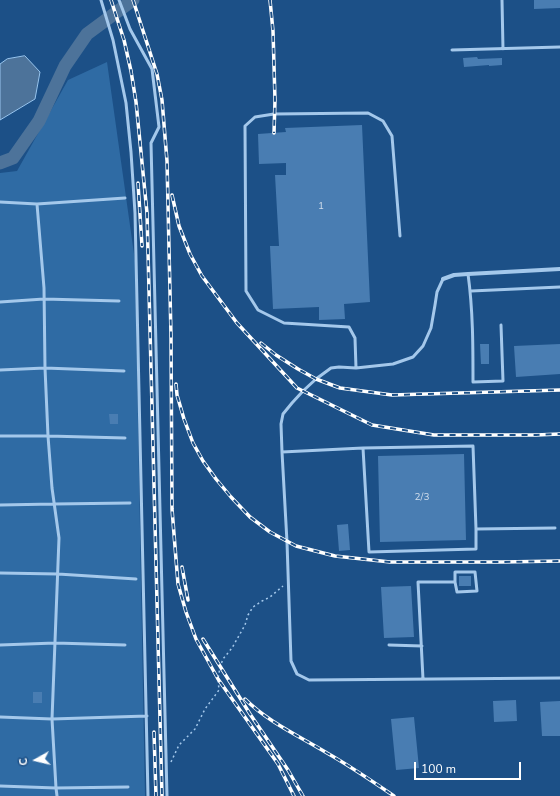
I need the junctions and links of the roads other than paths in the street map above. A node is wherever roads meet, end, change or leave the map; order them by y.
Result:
1 (101, 0) edge
2 (119, 0) edge
3 (502, 0) edge
4 (560, 47) edge
5 (503, 49) junction
6 (452, 50) dead end
7 (125, 198) dead end
8 (0, 202) edge
9 (37, 204) junction
10 (400, 236) dead end
11 (560, 270) edge
12 (468, 274) junction
13 (443, 278) joint
14 (560, 287) edge
15 (470, 291) junction
16 (44, 299) junction
17 (119, 301) dead end
18 (0, 302) edge
19 (500, 325) dead end
20 (45, 368) junction
21 (356, 368) junction
22 (0, 370) edge
23 (124, 371) dead end
24 (0, 436) edge
25 (48, 436) junction
26 (125, 438) dead end
27 (363, 448) junction
28 (282, 452) junction
29 (130, 503) dead end
30 (54, 504) junction
31 (0, 505) edge
32 (555, 528) dead end
33 (476, 529) junction
34 (0, 573) edge
35 (58, 574) junction
36 (136, 579) dead end
37 (455, 582) junction
38 (55, 643) junction
39 (0, 645) edge
40 (125, 645) dead end
41 (389, 645) dead end
42 (422, 646) junction
43 (560, 678) edge
44 (423, 679) junction
45 (147, 716) junction
46 (0, 717) edge
47 (52, 719) junction
48 (0, 786) edge
49 (128, 787) dead end
50 (56, 788) junction
51 (57, 796) edge
52 (148, 796) edge
53 (167, 796) edge

1 - 45 lane
2 - 53 lane
3 - 5 lane
4 - 5 lane
5 - 6 lane
7 - 9 lane
8 - 9 lane
9 - 16 lane
10 - 21 lane
11 - 12 street
12 - 13 street
12 - 15 lane
13 - 21 lane
14 - 15 lane
15 - 19 lane
16 - 17 lane
16 - 18 lane
16 - 20 lane
20 - 22 lane
20 - 23 lane
20 - 25 lane
21 - 28 lane
24 - 25 lane
25 - 26 lane
25 - 30 lane
27 - 28 lane
27 - 33 lane
27 - 33 lane
28 - 44 lane
29 - 30 lane
30 - 31 lane
30 - 35 lane
32 - 33 lane
34 - 35 lane
35 - 36 lane
35 - 38 lane
37 - 37 lane
37 - 42 lane
38 - 39 lane
38 - 40 lane
38 - 47 lane
41 - 42 lane
42 - 44 lane
43 - 44 lane
45 - 47 lane
45 - 52 lane
46 - 47 lane
47 - 50 lane
48 - 50 lane
49 - 50 lane
50 - 51 lane

